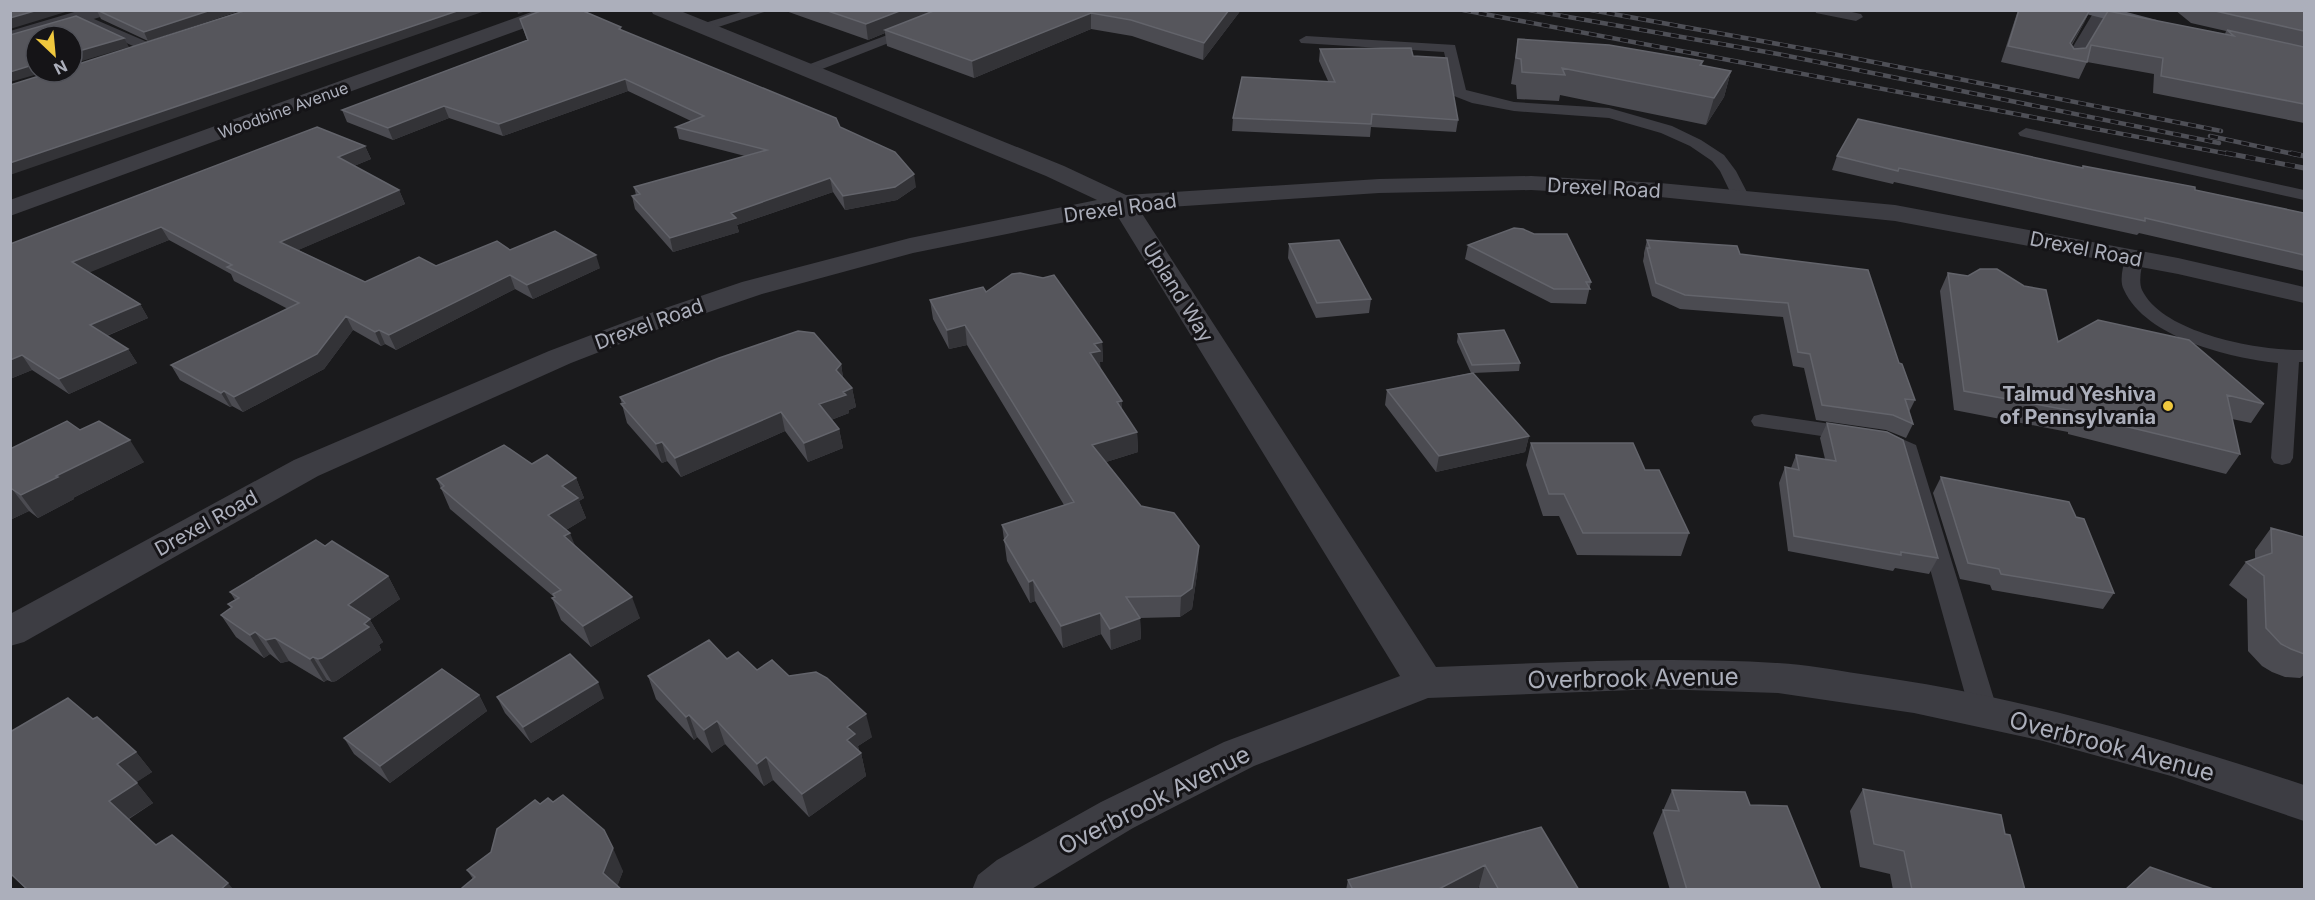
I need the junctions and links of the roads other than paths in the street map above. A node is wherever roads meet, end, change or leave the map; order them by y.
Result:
1 (556, 10) edge
2 (660, 10) edge
3 (765, 10) edge
4 (967, 10) edge
5 (1821, 10) edge
6 (2097, 11) edge
7 (96, 12) edge
8 (1857, 17) dead end
9 (703, 28) junction
10 (2174, 29) edge
11 (10, 37) edge
12 (1306, 40) dead end
13 (126, 54) edge
14 (2072, 60) edge
15 (807, 70) junction
16 (2026, 133) dead end
17 (2304, 195) edge
18 (1741, 198) junction
19 (1122, 203) junction
20 (10, 209) edge
21 (2134, 258) junction
22 (2304, 295) edge
23 (2297, 358) edge
24 (1762, 421) dead end
25 (2282, 458) dead end
26 (10, 632) edge
27 (1425, 682) junction
28 (1984, 711) junction
29 (2304, 803) edge
30 (995, 890) edge

1 - 20 street, Woodbine Avenue
2 - 9 street
3 - 9 lane
4 - 15 lane
5 - 8 lane
6 - 10 main road
6 - 14 lane
7 - 11 street
7 - 13 lane
9 - 15 street
12 - 18 lane
15 - 19 street
16 - 17 lane
18 - 19 street, Drexel Road
18 - 21 street, Drexel Road
19 - 26 street, Drexel Road
19 - 27 street, Upland Way
21 - 22 street, Drexel Road
21 - 23 lane
23 - 25 lane
24 - 28 lane
27 - 28 street, Overbrook Avenue
27 - 30 street, Overbrook Avenue
28 - 29 street, Overbrook Avenue

